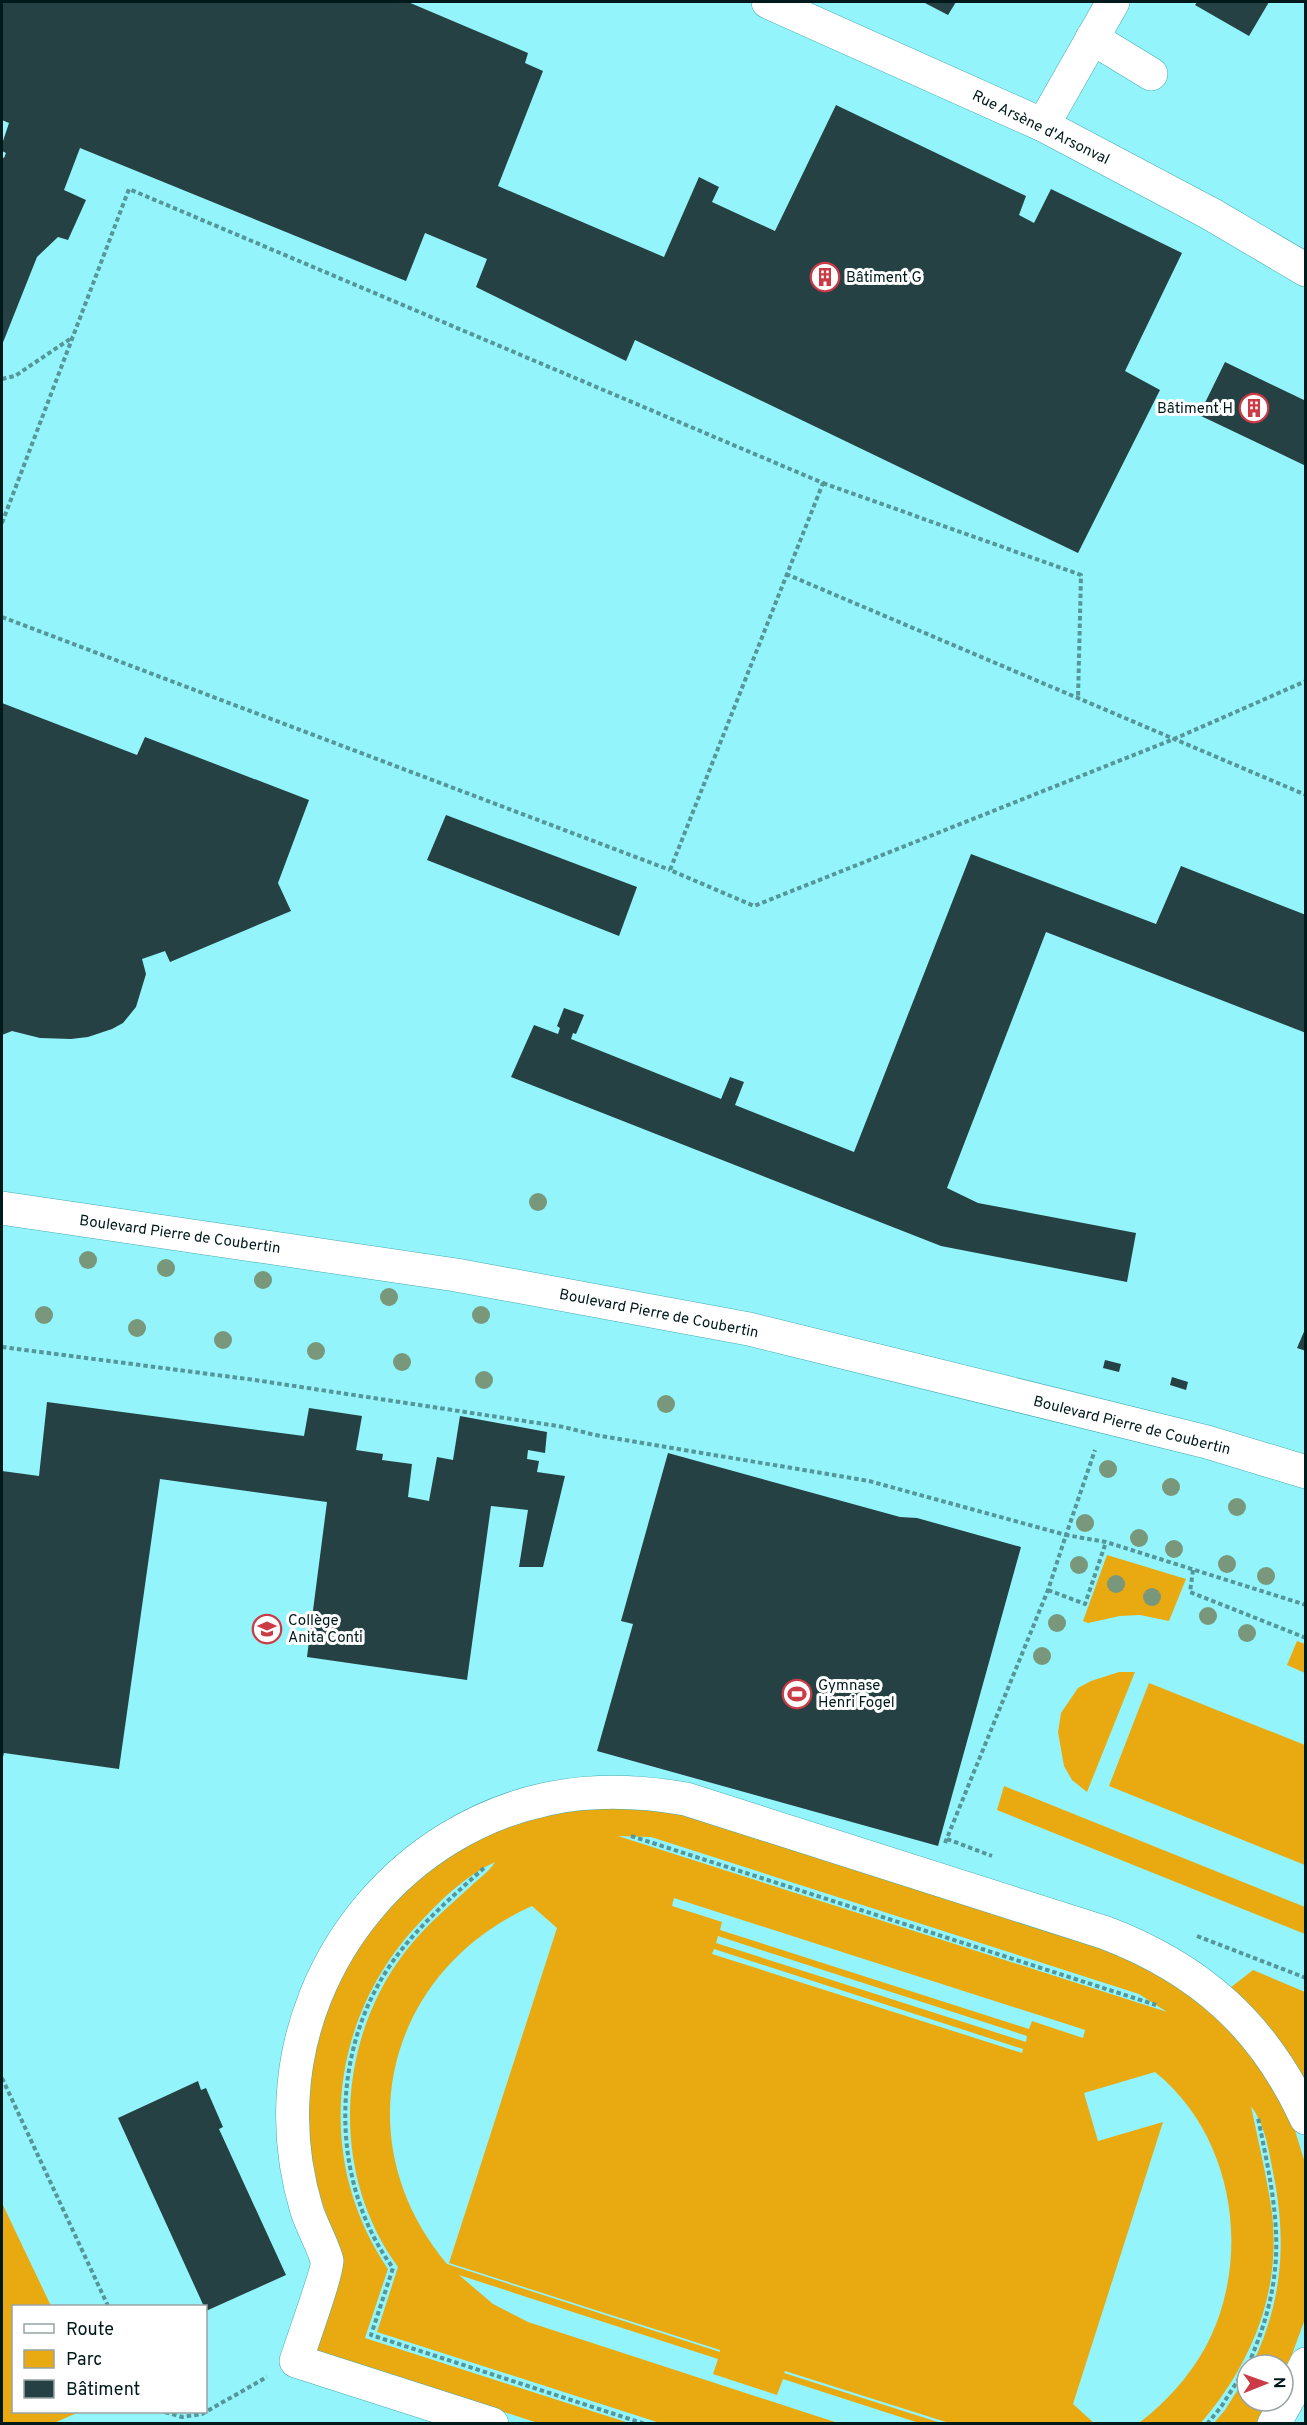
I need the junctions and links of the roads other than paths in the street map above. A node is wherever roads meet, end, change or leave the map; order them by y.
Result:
1 (768, 2) edge
2 (1113, 2) edge
3 (1092, 38) junction
4 (1151, 74) dead end
5 (1043, 125) junction
6 (1293, 262) edge
7 (2, 1208) edge
8 (1305, 1472) edge
9 (1305, 2118) edge
10 (1305, 2364) edge
11 (492, 2424) edge
12 (1274, 2424) edge

1 - 5 street, Rue Arsène d'Arsonval
2 - 3 street
3 - 4 street
3 - 5 street
5 - 6 street, Rue Arsène d'Arsonval
7 - 8 street, Boulevard Pierre de Coubertin
9 - 11 street
10 - 12 street

